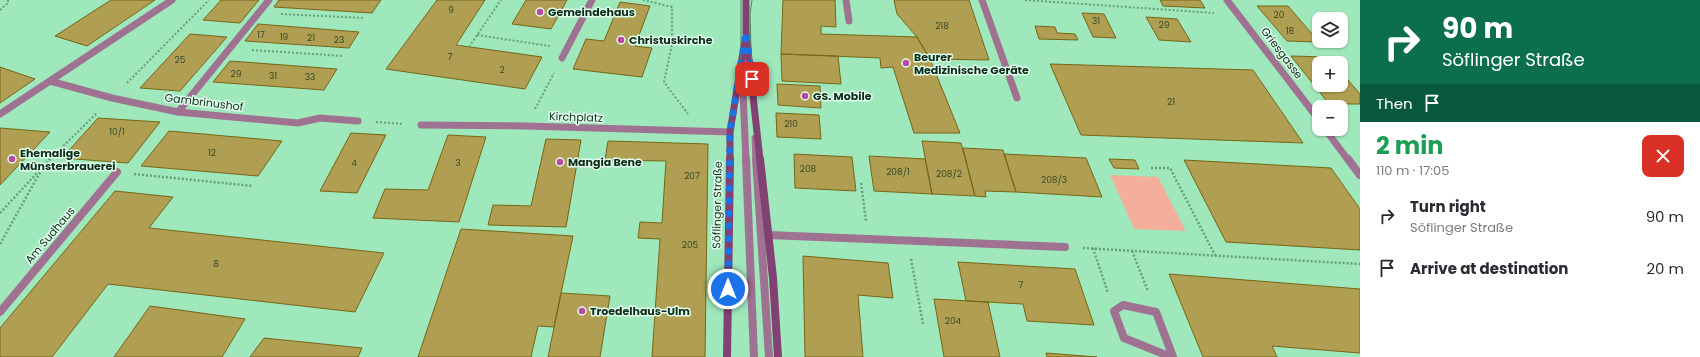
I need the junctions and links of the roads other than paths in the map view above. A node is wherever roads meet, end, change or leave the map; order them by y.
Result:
1 (172, 0) edge
2 (269, 0) edge
3 (592, 0) edge
4 (746, 0) edge
5 (846, 0) edge
6 (982, 0) edge
7 (1227, 0) edge
8 (849, 21) dead end
9 (746, 32) junction
10 (562, 58) road end
11 (741, 60) junction
12 (752, 79) junction
13 (50, 81) junction
14 (1017, 98) dead end
15 (1312, 111) edge
16 (178, 112) junction
17 (0, 114) edge
18 (358, 121) road end
19 (421, 125) road end
20 (730, 132) junction
21 (1330, 136) edge
22 (117, 172) road end
23 (1360, 175) edge
24 (768, 235) junction
25 (1065, 247) road end
26 (0, 312) edge
27 (727, 357) edge
28 (754, 357) edge
29 (769, 357) edge
30 (778, 357) edge
31 (1172, 357) edge

1 - 13 street
2 - 16 street
3 - 10 street
4 - 9 street, Söflinger Straße
5 - 8 street
6 - 14 street
7 - 15 street, Griesgasse
9 - 11 street, Söflinger Straße
9 - 12 street, Söflinger Straße
11 - 20 street, Söflinger Straße
11 - 28 street
12 - 24 street, Söflinger Straße
12 - 29 street
13 - 16 street, Gambrinushof
13 - 17 street
16 - 18 street, Gambrinushof
19 - 20 street, Kirchplatz
20 - 27 street, Söflinger Straße
21 - 23 street
22 - 26 street, Am Sudhaus
24 - 25 street
24 - 30 street, Söflinger Straße
31 - 31 street

